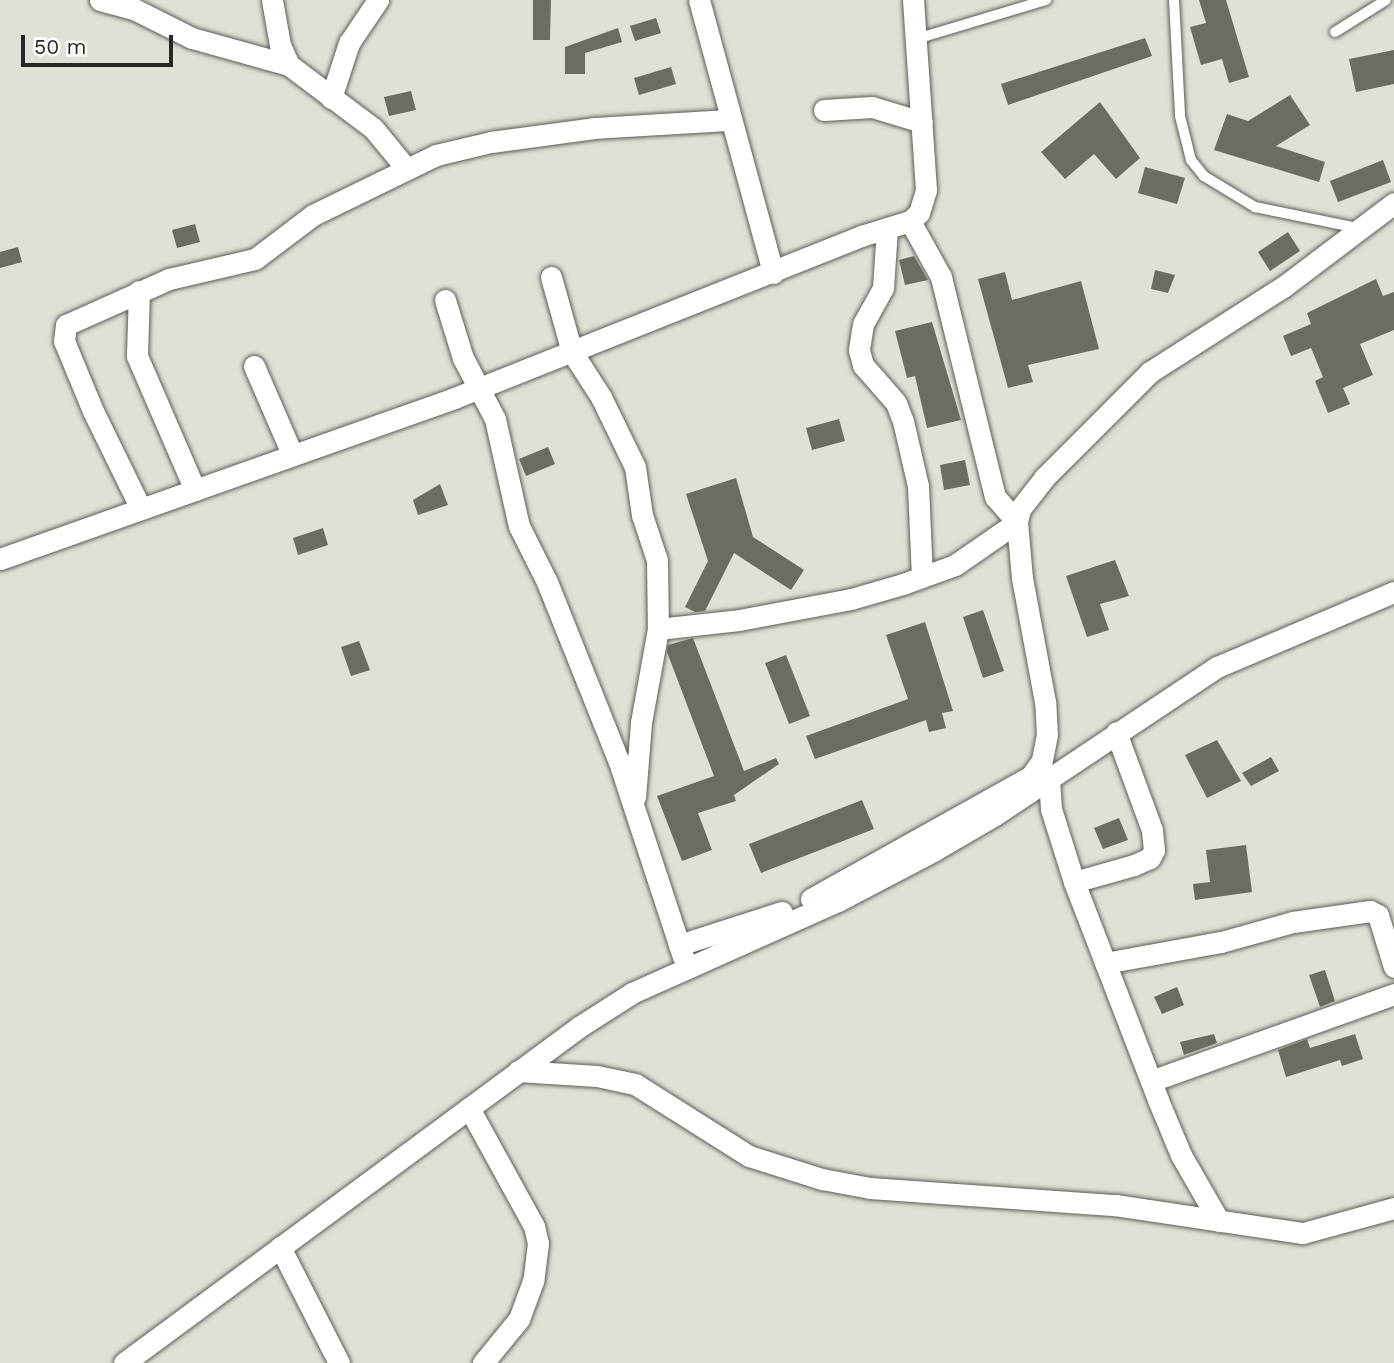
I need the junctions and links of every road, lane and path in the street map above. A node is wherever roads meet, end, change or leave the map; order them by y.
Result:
1 (100, 0) edge
2 (272, 0) edge
3 (378, 0) edge
4 (699, 0) edge
5 (914, 0) edge
6 (1046, 0) edge
7 (1174, 0) edge
8 (1386, 0) edge
9 (125, 3) edge
10 (1335, 32) dead end
11 (916, 39) junction
12 (289, 65) junction
13 (331, 98) junction
14 (824, 110) dead end
15 (730, 120) junction
16 (922, 122) junction
17 (406, 168) junction
18 (1394, 203) edge
19 (910, 221) junction
20 (887, 228) junction
21 (1360, 228) junction
22 (773, 273) junction
23 (551, 277) dead end
24 (139, 291) junction
25 (445, 300) dead end
26 (572, 352) junction
27 (254, 366) dead end
28 (476, 389) junction
29 (292, 454) junction
30 (195, 490) junction
31 (141, 509) junction
32 (1017, 522) junction
33 (0, 559) edge
34 (922, 577) junction
35 (1394, 592) edge
36 (658, 629) junction
37 (1116, 732) junction
38 (1049, 780) junction
39 (634, 805) junction
40 (1074, 882) junction
41 (679, 945) junction
42 (1105, 962) junction
43 (686, 966) junction
44 (1394, 967) edge
45 (1394, 993) edge
46 (518, 1071) junction
47 (1151, 1081) junction
48 (469, 1108) junction
49 (1394, 1208) edge
50 (1219, 1221) junction
51 (280, 1247) junction
52 (124, 1363) edge
53 (339, 1363) edge
54 (483, 1363) edge

1 - 9 street
2 - 12 street
3 - 13 street
4 - 15 street
5 - 11 street
6 - 11 lane
7 - 21 lane
8 - 10 lane
9 - 12 street
11 - 16 street
12 - 13 street
13 - 17 street
14 - 16 street
15 - 17 street
15 - 22 street
16 - 19 street
17 - 24 street
18 - 21 street
19 - 20 street
19 - 32 street
20 - 22 street
20 - 34 street
21 - 32 street
22 - 26 street
23 - 26 street
24 - 30 street
24 - 31 street
25 - 28 street
26 - 28 street
26 - 36 street
27 - 29 street
28 - 29 street
28 - 39 street
29 - 30 street
30 - 31 street
31 - 33 street
32 - 34 street
32 - 41 street
34 - 36 street
35 - 37 street
36 - 39 street
37 - 38 street
37 - 40 street
38 - 40 street
38 - 43 street
39 - 41 street
40 - 42 street
41 - 43 street
42 - 44 street
42 - 47 street
43 - 46 street
45 - 47 street
46 - 48 street
46 - 50 street
47 - 50 street
48 - 51 street
48 - 54 street
49 - 50 street
51 - 52 street
51 - 53 street

